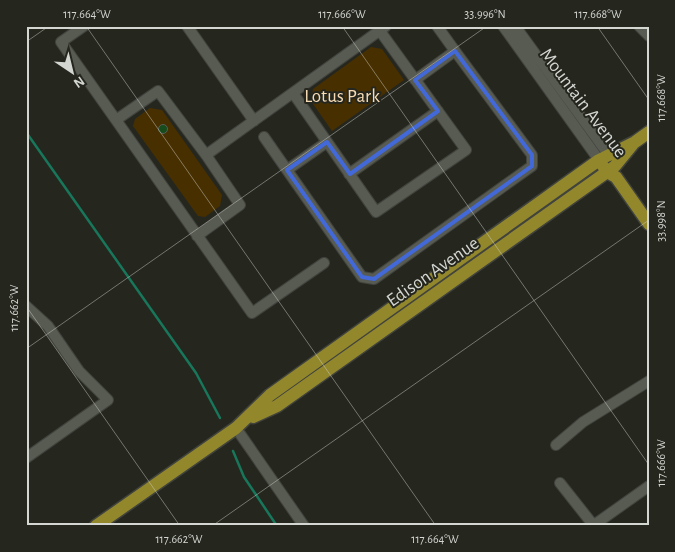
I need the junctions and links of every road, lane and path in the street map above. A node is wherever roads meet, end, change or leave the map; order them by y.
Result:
1 (84, 26) edge
2 (187, 26) edge
3 (437, 26) edge
4 (502, 26) edge
5 (516, 26) edge
6 (639, 26) edge
7 (383, 29) edge
8 (649, 36) edge
9 (455, 51) junction
10 (415, 80) junction
11 (293, 94) junction
12 (438, 111) junction
13 (116, 120) junction
14 (254, 121) junction
15 (649, 132) edge
16 (264, 137) dead end
17 (327, 142) junction
18 (635, 142) junction
19 (206, 156) junction
20 (603, 157) junction
21 (288, 170) junction
22 (613, 172) junction
23 (350, 174) junction
24 (649, 224) edge
25 (197, 236) junction
26 (324, 263) dead end
27 (26, 306) edge
28 (649, 381) edge
29 (240, 425) junction
30 (556, 445) dead end
31 (26, 458) edge
32 (560, 483) dead end
33 (649, 486) edge
34 (594, 525) edge
35 (96, 526) edge
36 (304, 526) edge

1 - 13 street
2 - 14 street
3 - 9 street
4 - 20 street, Mountain Avenue
5 - 20 street, Mountain Avenue
6 - 8 street
7 - 10 street
7 - 11 street
9 - 10 street
9 - 21 street
10 - 12 street
11 - 14 street
11 - 17 street
12 - 23 street
12 - 23 street
13 - 19 street
13 - 25 street
14 - 19 street
15 - 18 main road, Edison Avenue
16 - 21 street
17 - 21 street
17 - 23 street
18 - 20 main road, Edison Avenue
18 - 22 main road, Edison Avenue
19 - 25 street
20 - 22 main road, Mountain Avenue
20 - 29 main road, Edison Avenue
22 - 24 main road, Mountain Avenue
22 - 29 main road, Edison Avenue
25 - 26 street
27 - 31 street
28 - 30 street
29 - 35 main road, Edison Avenue
29 - 36 street
32 - 34 street
33 - 34 street

